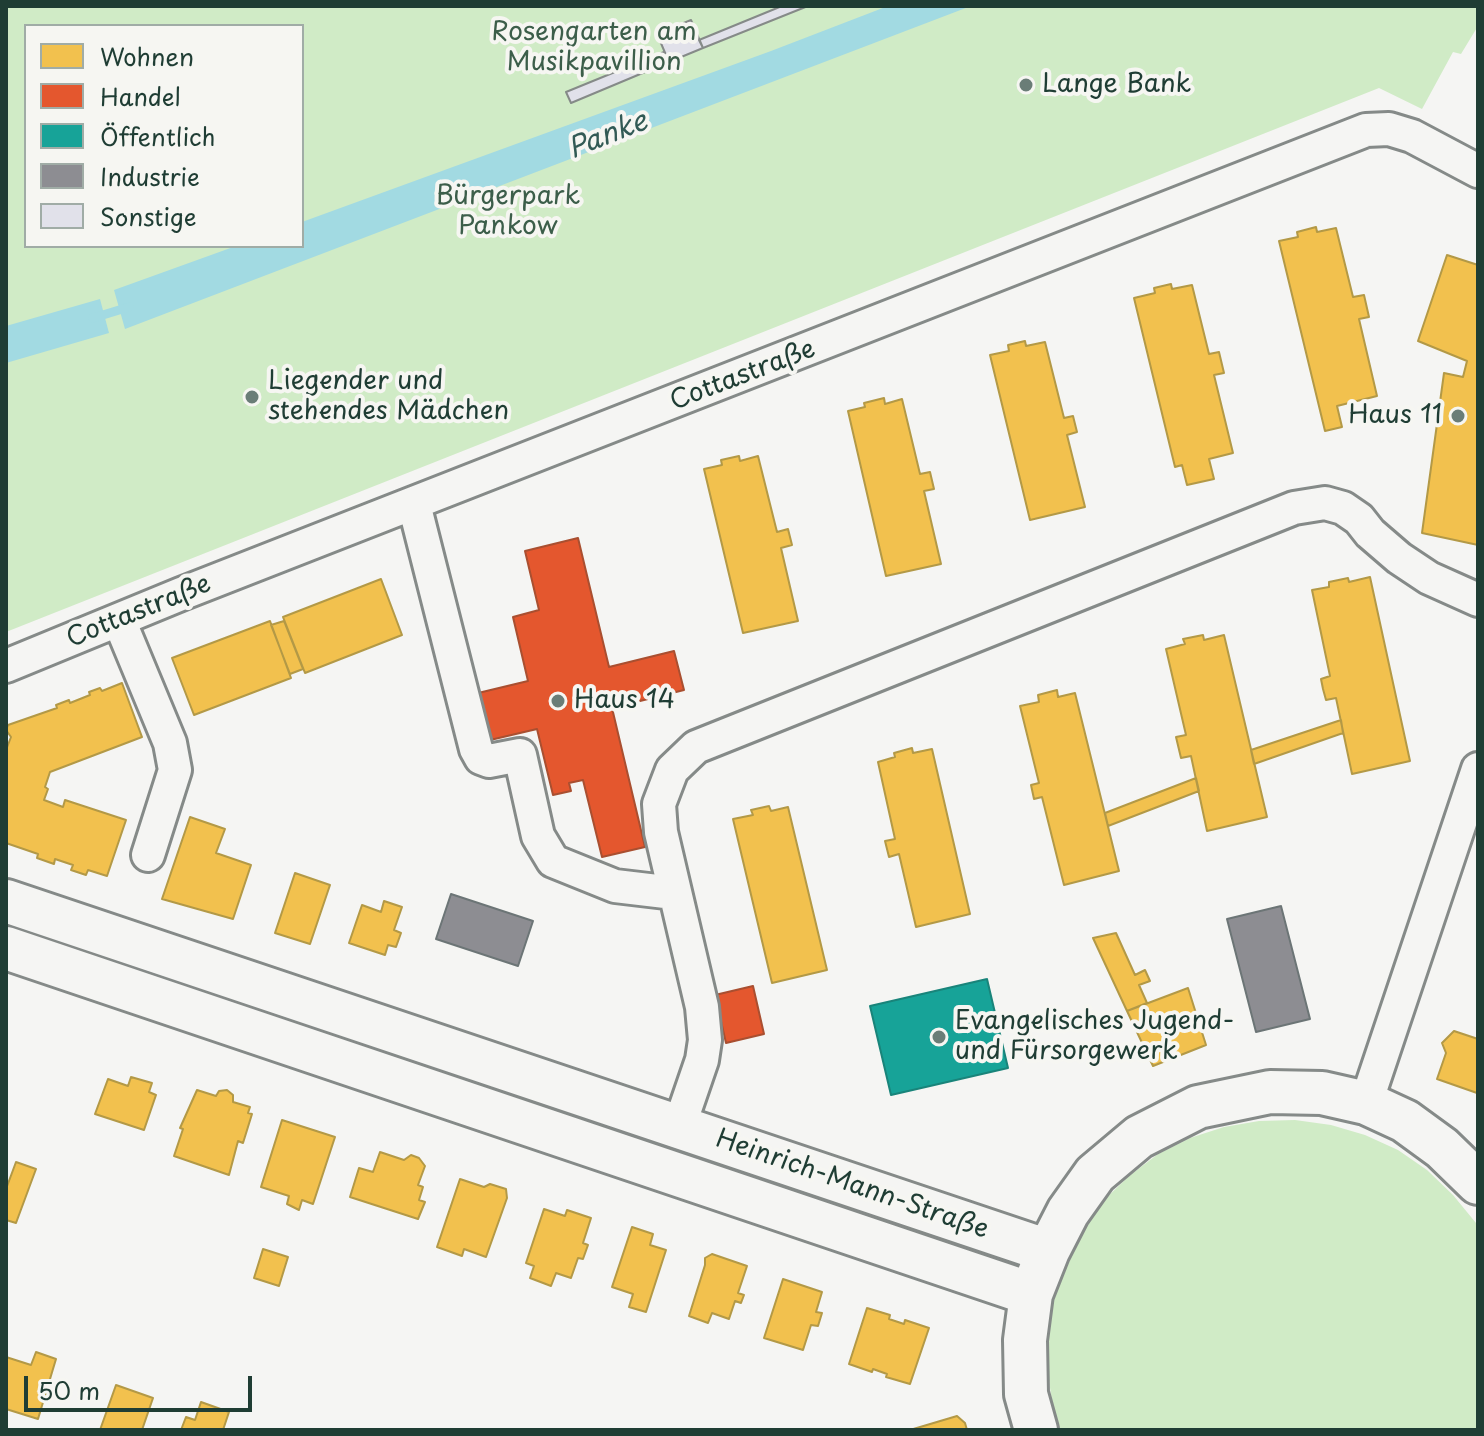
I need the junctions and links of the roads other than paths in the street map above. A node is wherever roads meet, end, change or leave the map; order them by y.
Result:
1 (1478, 171) edge
2 (414, 504) junction
3 (1478, 600) edge
4 (119, 620) junction
5 (6, 666) edge
6 (1478, 769) edge
7 (148, 855) dead end
8 (674, 893) junction
9 (6, 901) edge
10 (6, 948) edge
11 (295, 998) junction
12 (281, 1040) junction
13 (1366, 1103) junction
14 (667, 1123) junction
15 (641, 1162) junction
16 (1478, 1183) edge
17 (1048, 1251) junction
18 (1031, 1294) junction
19 (1036, 1430) edge

1 - 2 street, Cottastraße
2 - 4 street, Cottastraße
2 - 8 street
3 - 8 street
4 - 5 street, Cottastraße
4 - 7 street
6 - 13 street
8 - 14 street
9 - 11 main road, Heinrich-Mann-Straße
10 - 12 main road, Heinrich-Mann-Straße
11 - 12 street
11 - 14 main road, Heinrich-Mann-Straße
12 - 15 main road, Heinrich-Mann-Straße
13 - 16 main road
13 - 17 main road
14 - 15 street
14 - 17 main road, Heinrich-Mann-Straße
15 - 18 main road, Heinrich-Mann-Straße
17 - 18 main road
18 - 19 main road

